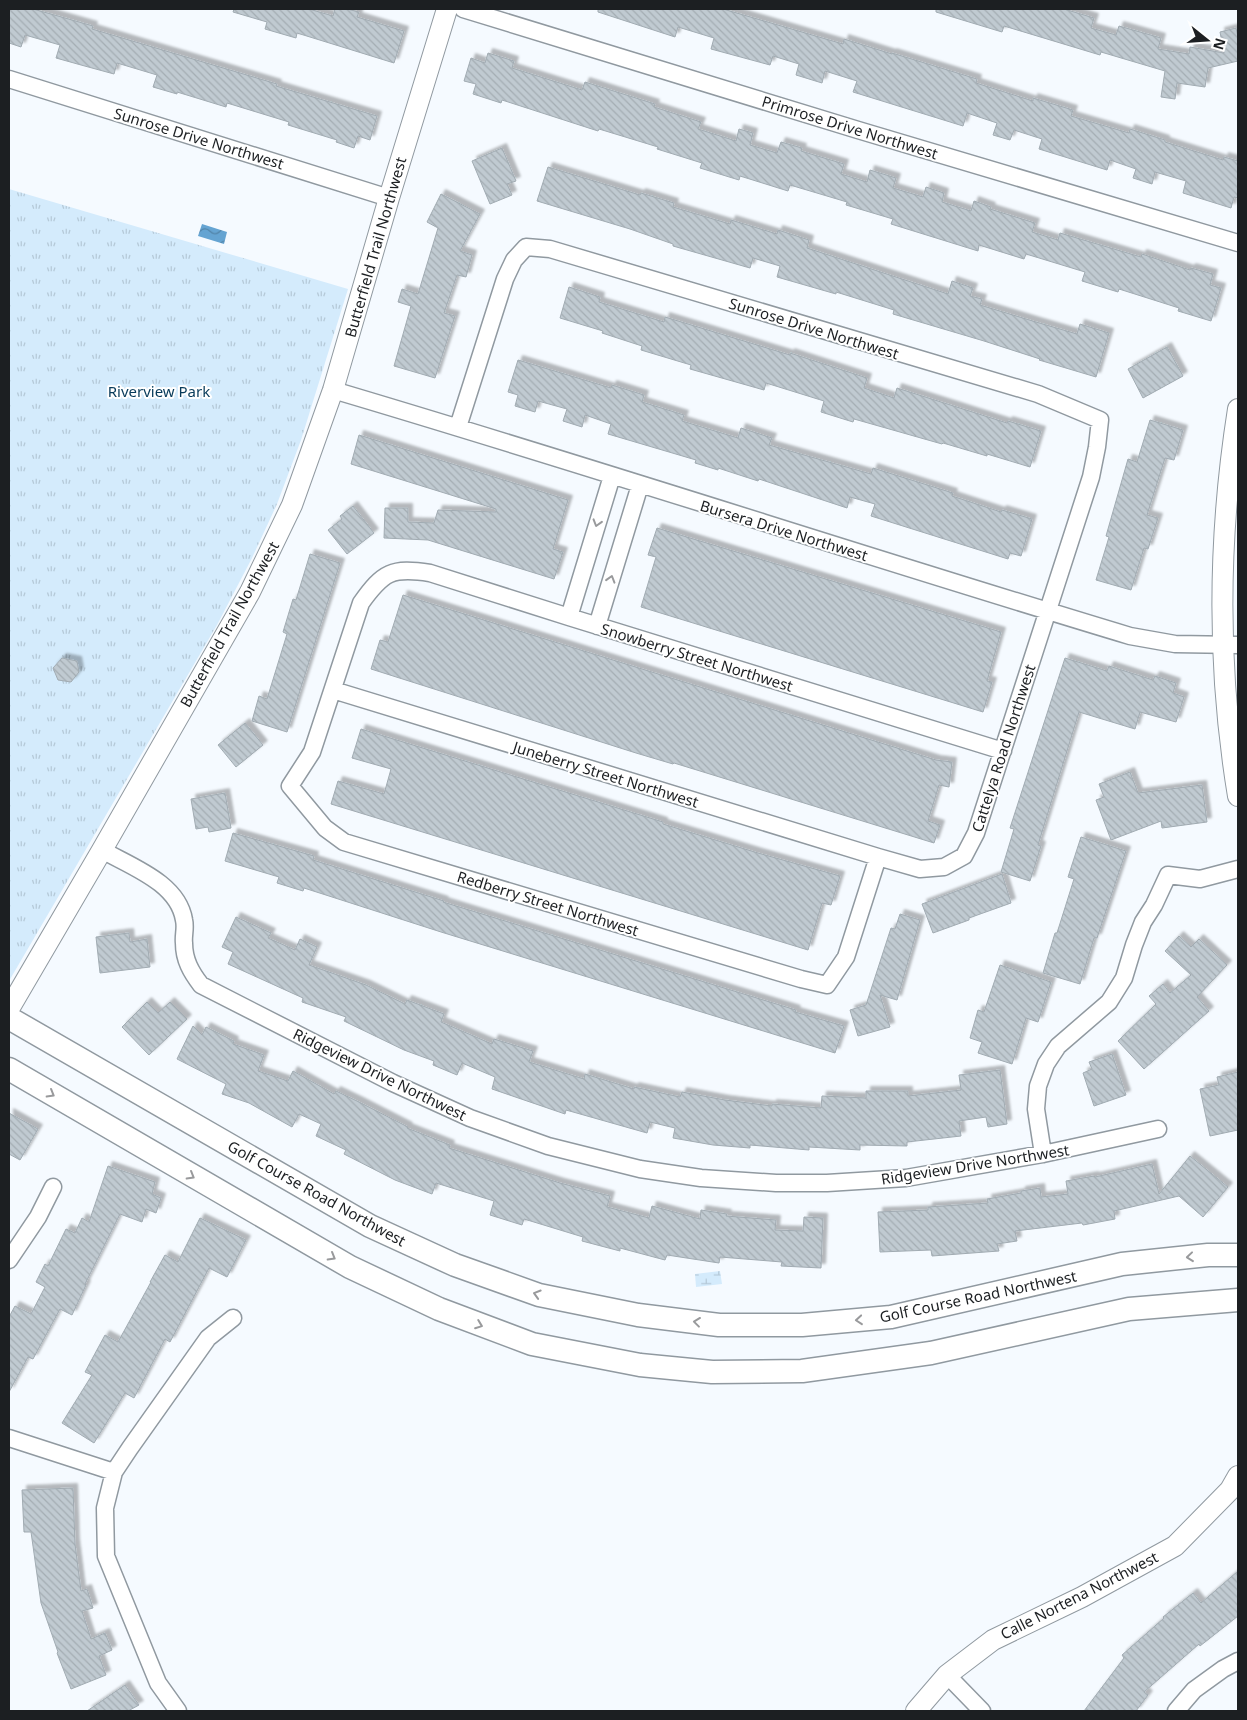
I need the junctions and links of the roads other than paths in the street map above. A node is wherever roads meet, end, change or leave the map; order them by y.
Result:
1 (447, 9) edge
2 (463, 9) edge
3 (9, 79) edge
4 (388, 198) junction
5 (1238, 244) edge
6 (333, 390) junction
7 (1238, 409) edge
8 (1100, 420) joint
9 (458, 427) junction
10 (612, 476) junction
11 (640, 485) junction
12 (1048, 612) junction
13 (568, 617) junction
14 (596, 626) junction
15 (1231, 645) edge
16 (334, 690) junction
17 (1003, 751) junction
18 (1238, 796) edge
19 (102, 850) junction
20 (878, 857) junction
21 (1238, 869) edge
22 (9, 1009) edge
23 (9, 1018) edge
24 (9, 1069) edge
25 (1158, 1129) dead end
26 (1043, 1154) junction
27 (53, 1187) dead end
28 (1238, 1255) edge
29 (9, 1260) edge
30 (1238, 1300) edge
31 (233, 1318) dead end
32 (9, 1438) edge
33 (114, 1472) junction
34 (1238, 1476) edge
35 (1238, 1661) edge
36 (946, 1675) junction
37 (178, 1711) edge
38 (916, 1711) edge
39 (982, 1711) edge
40 (1176, 1711) edge

1 - 4 street, Butterfield Trail Northwest
2 - 5 street, Primrose Drive Northwest
3 - 4 street, Sunrose Drive Northwest
4 - 6 street, Butterfield Trail Northwest
6 - 9 street, Bursera Drive Northwest
6 - 19 street, Butterfield Trail Northwest
7 - 15 street
8 - 9 street, Sunrose Drive Northwest
8 - 12 street, Cattelya Road Northwest
9 - 10 street, Bursera Drive Northwest
10 - 11 street, Bursera Drive Northwest
10 -> 13 street
11 - 12 street, Bursera Drive Northwest
14 -> 11 street
12 - 15 street, Bursera Drive Northwest
12 - 17 street, Cattelya Road Northwest
13 - 14 street, Snowberry Street Northwest
13 - 16 street, Snowberry Street Northwest
14 - 17 street, Snowberry Street Northwest
15 - 18 street
16 - 20 street, Juneberry Street Northwest
16 - 20 street, Redberry Street Northwest
17 - 20 street, Cattelya Road Northwest
19 - 22 street, Butterfield Trail Northwest
19 - 26 street, Ridgeview Drive Northwest
21 - 26 street
28 -> 23 main road, Golf Course Road Northwest
24 -> 30 main road
25 - 26 street, Ridgeview Drive Northwest
27 - 29 street
31 - 33 street
32 - 33 street
33 - 37 street
34 - 36 street, Calle Nortena Northwest
35 - 40 street
36 - 38 street, Calle Nortena Northwest
36 - 39 street

